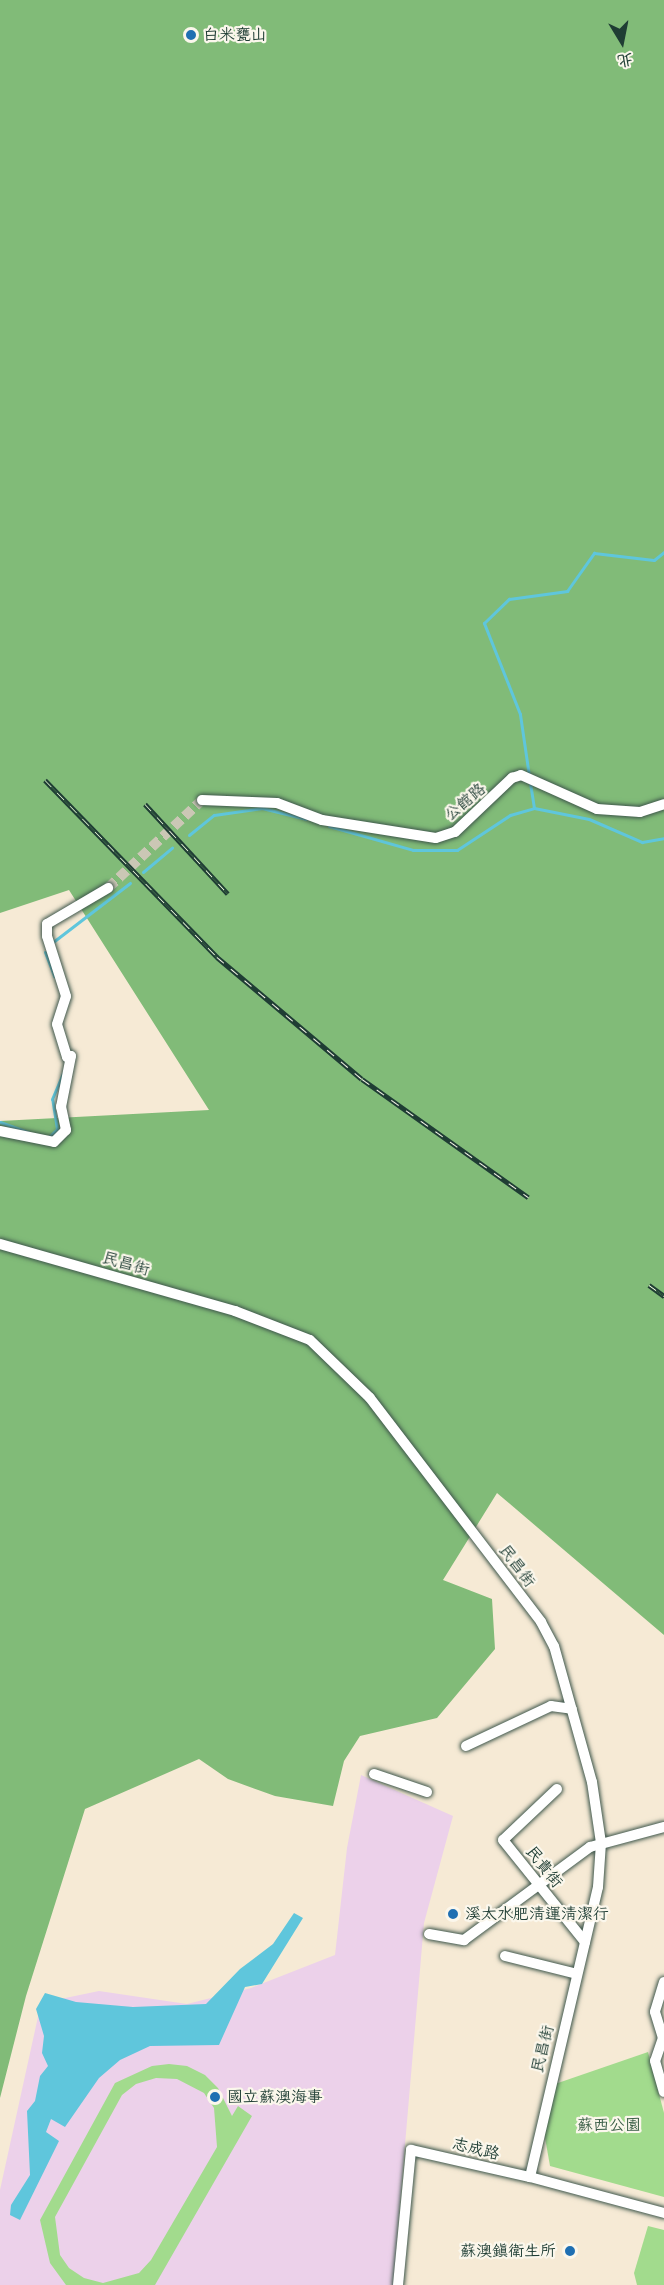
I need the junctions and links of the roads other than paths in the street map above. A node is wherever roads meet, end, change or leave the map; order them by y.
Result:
1 (202, 800) dead end
2 (664, 804) edge
3 (108, 888) tunnel mouth
4 (0, 1131) edge
5 (0, 1244) edge
6 (572, 1709) junction
7 (466, 1746) dead end
8 (374, 1774) dead end
9 (557, 1789) dead end
10 (428, 1792) dead end
11 (664, 1827) edge
12 (602, 1844) junction
13 (540, 1886) junction
14 (429, 1934) dead end
15 (585, 1942) junction
16 (504, 1956) dead end
17 (577, 1974) junction
18 (664, 1982) edge
19 (664, 2092) edge
20 (531, 2177) junction
21 (664, 2213) edge
22 (398, 2285) edge

1 - 2 street, 公館路
3 - 4 street
5 - 6 street, 民昌街
6 - 7 street
6 - 12 street, 民昌街
8 - 10 street
9 - 13 street, 民貴街
11 - 12 street
12 - 13 street
12 - 15 street, 民昌街
13 - 14 street
13 - 15 street, 民貴街
15 - 17 street, 民昌街
16 - 17 street
17 - 20 street, 民昌街
18 - 19 street
20 - 21 street, 志成路
20 - 22 street, 志成路

